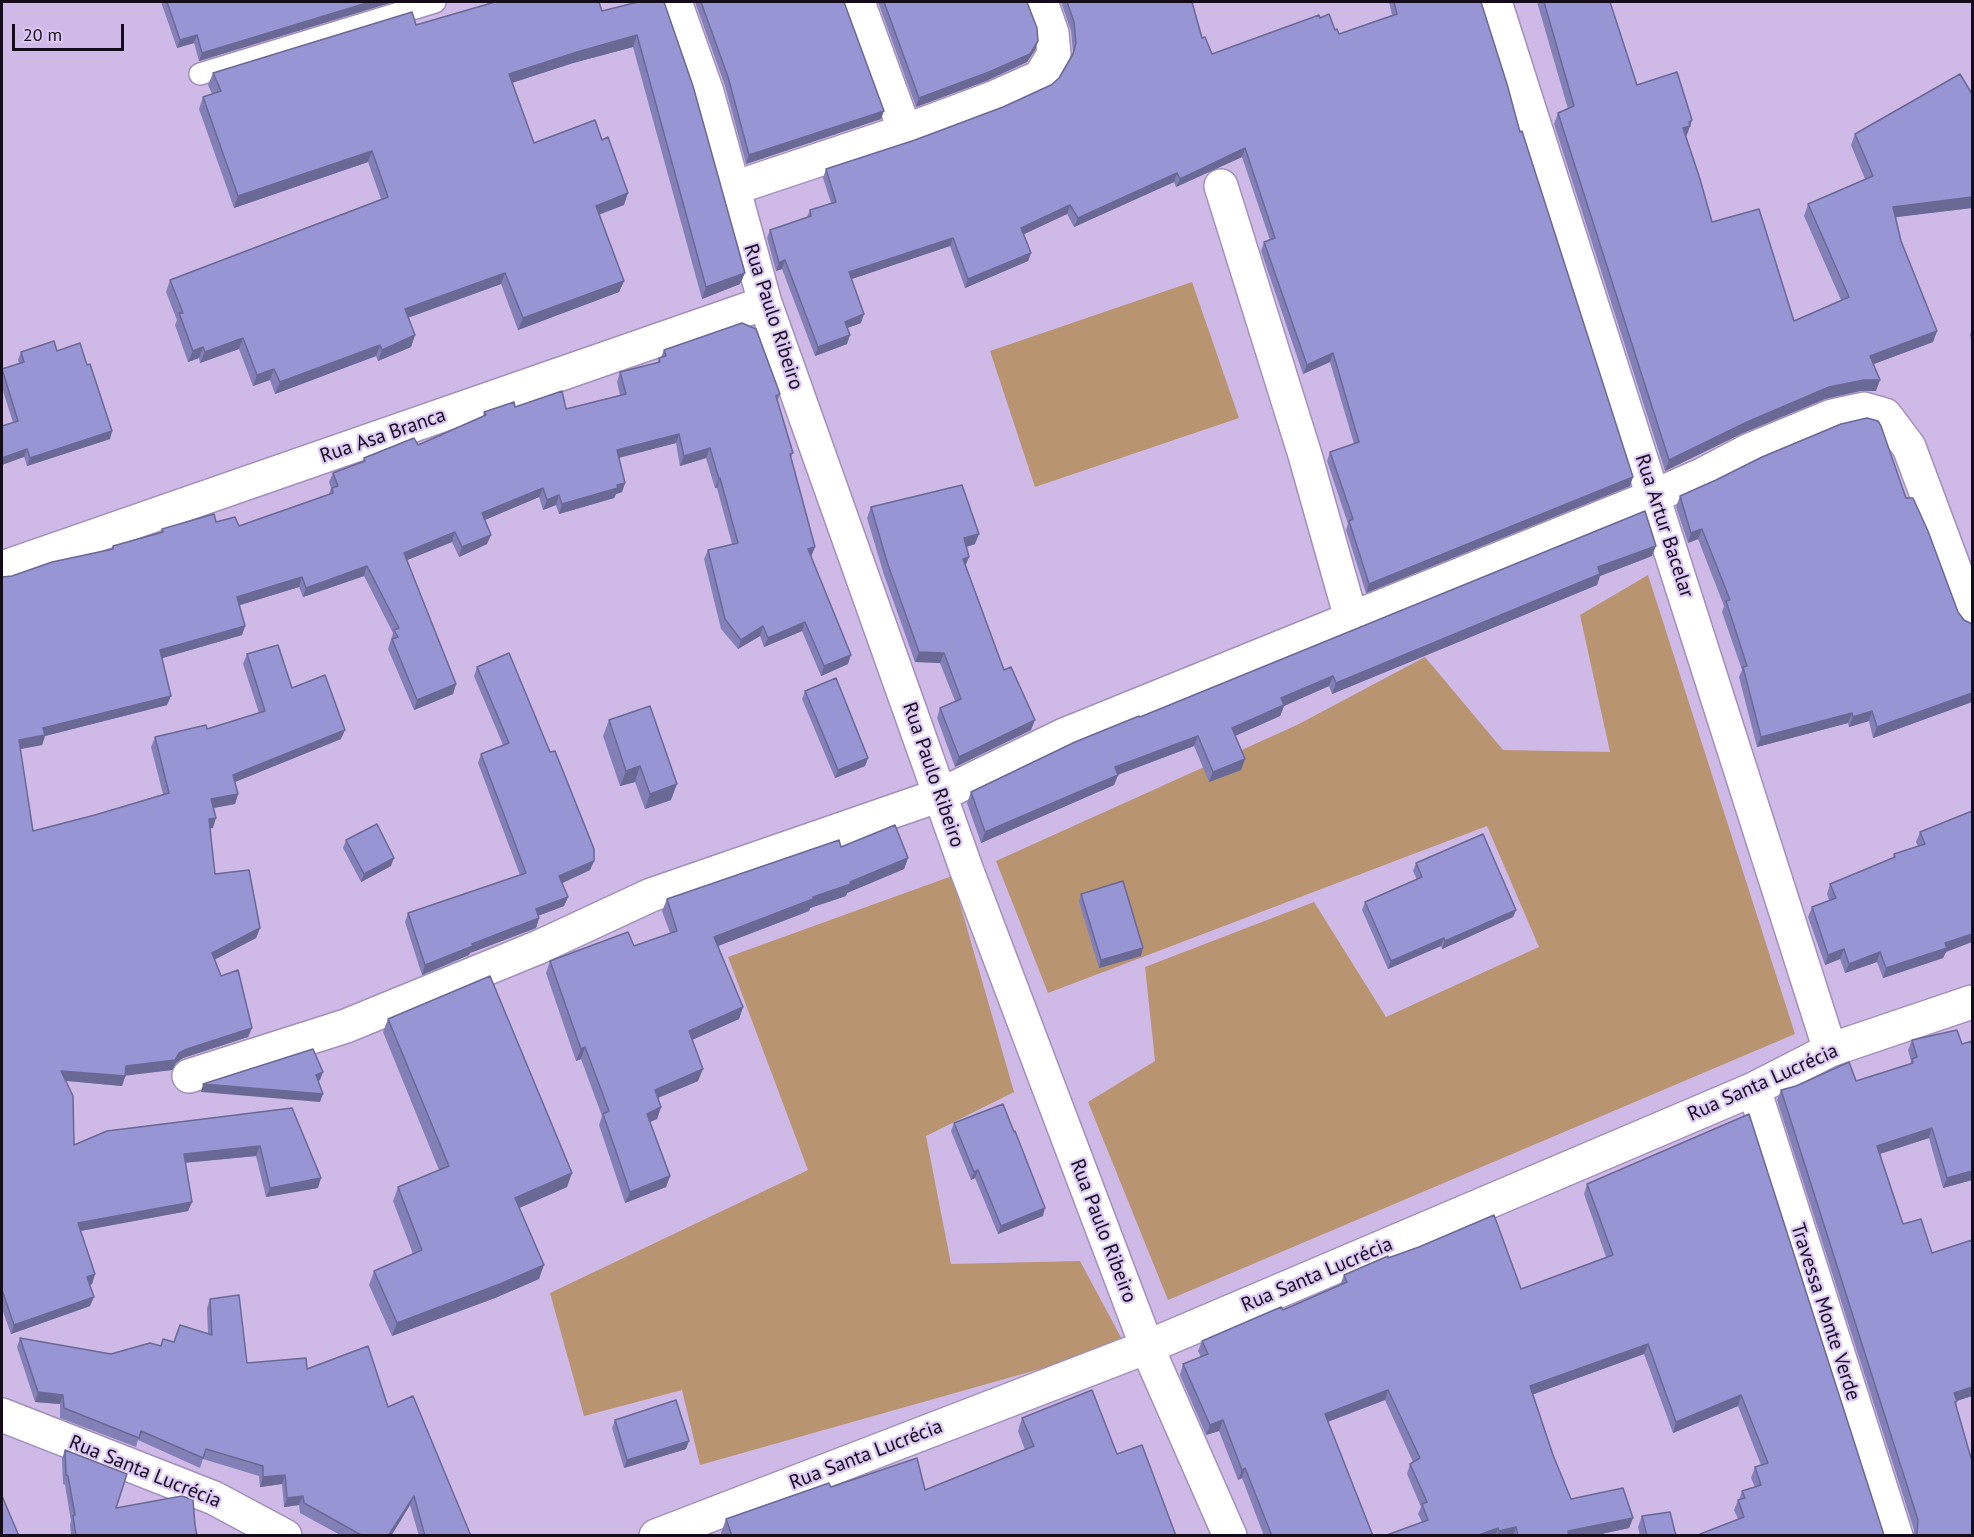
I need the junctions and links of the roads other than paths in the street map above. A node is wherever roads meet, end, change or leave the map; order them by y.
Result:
1 (435, 2) edge
2 (675, 2) edge
3 (858, 2) edge
4 (1041, 2) edge
5 (1495, 2) edge
6 (200, 74) dead end
7 (905, 131) junction
8 (1221, 186) dead end
9 (734, 188) junction
10 (765, 303) junction
11 (1654, 496) junction
12 (2, 568) edge
13 (1972, 616) edge
14 (1351, 618) junction
15 (940, 795) junction
16 (1972, 1002) edge
17 (1830, 1050) junction
18 (189, 1076) dead end
19 (1754, 1089) junction
20 (1147, 1347) junction
21 (2, 1415) edge
22 (659, 1535) edge
23 (285, 1536) edge
24 (1230, 1536) edge
25 (1896, 1536) edge

1 - 6 lane
2 - 9 street, Rua Paulo Ribeiro
3 - 7 street
4 - 7 street
5 - 11 street, Rua Artur Bacelar
7 - 9 street
8 - 14 street
9 - 10 street, Rua Paulo Ribeiro
10 - 12 street, Rua Asa Branca
10 - 15 street, Rua Paulo Ribeiro
11 - 13 street
11 - 14 street
11 - 17 street, Rua Artur Bacelar
14 - 15 street
15 - 18 street
15 - 20 street, Rua Paulo Ribeiro
16 - 17 street, Rua Santa Lucrécia
17 - 19 street, Rua Santa Lucrécia
19 - 20 street, Rua Santa Lucrécia
19 - 25 street, Travessa Monte Verde
20 - 22 street, Rua Santa Lucrécia
20 - 24 street, Rua Paulo Ribeiro
21 - 23 street, Rua Santa Lucrécia

